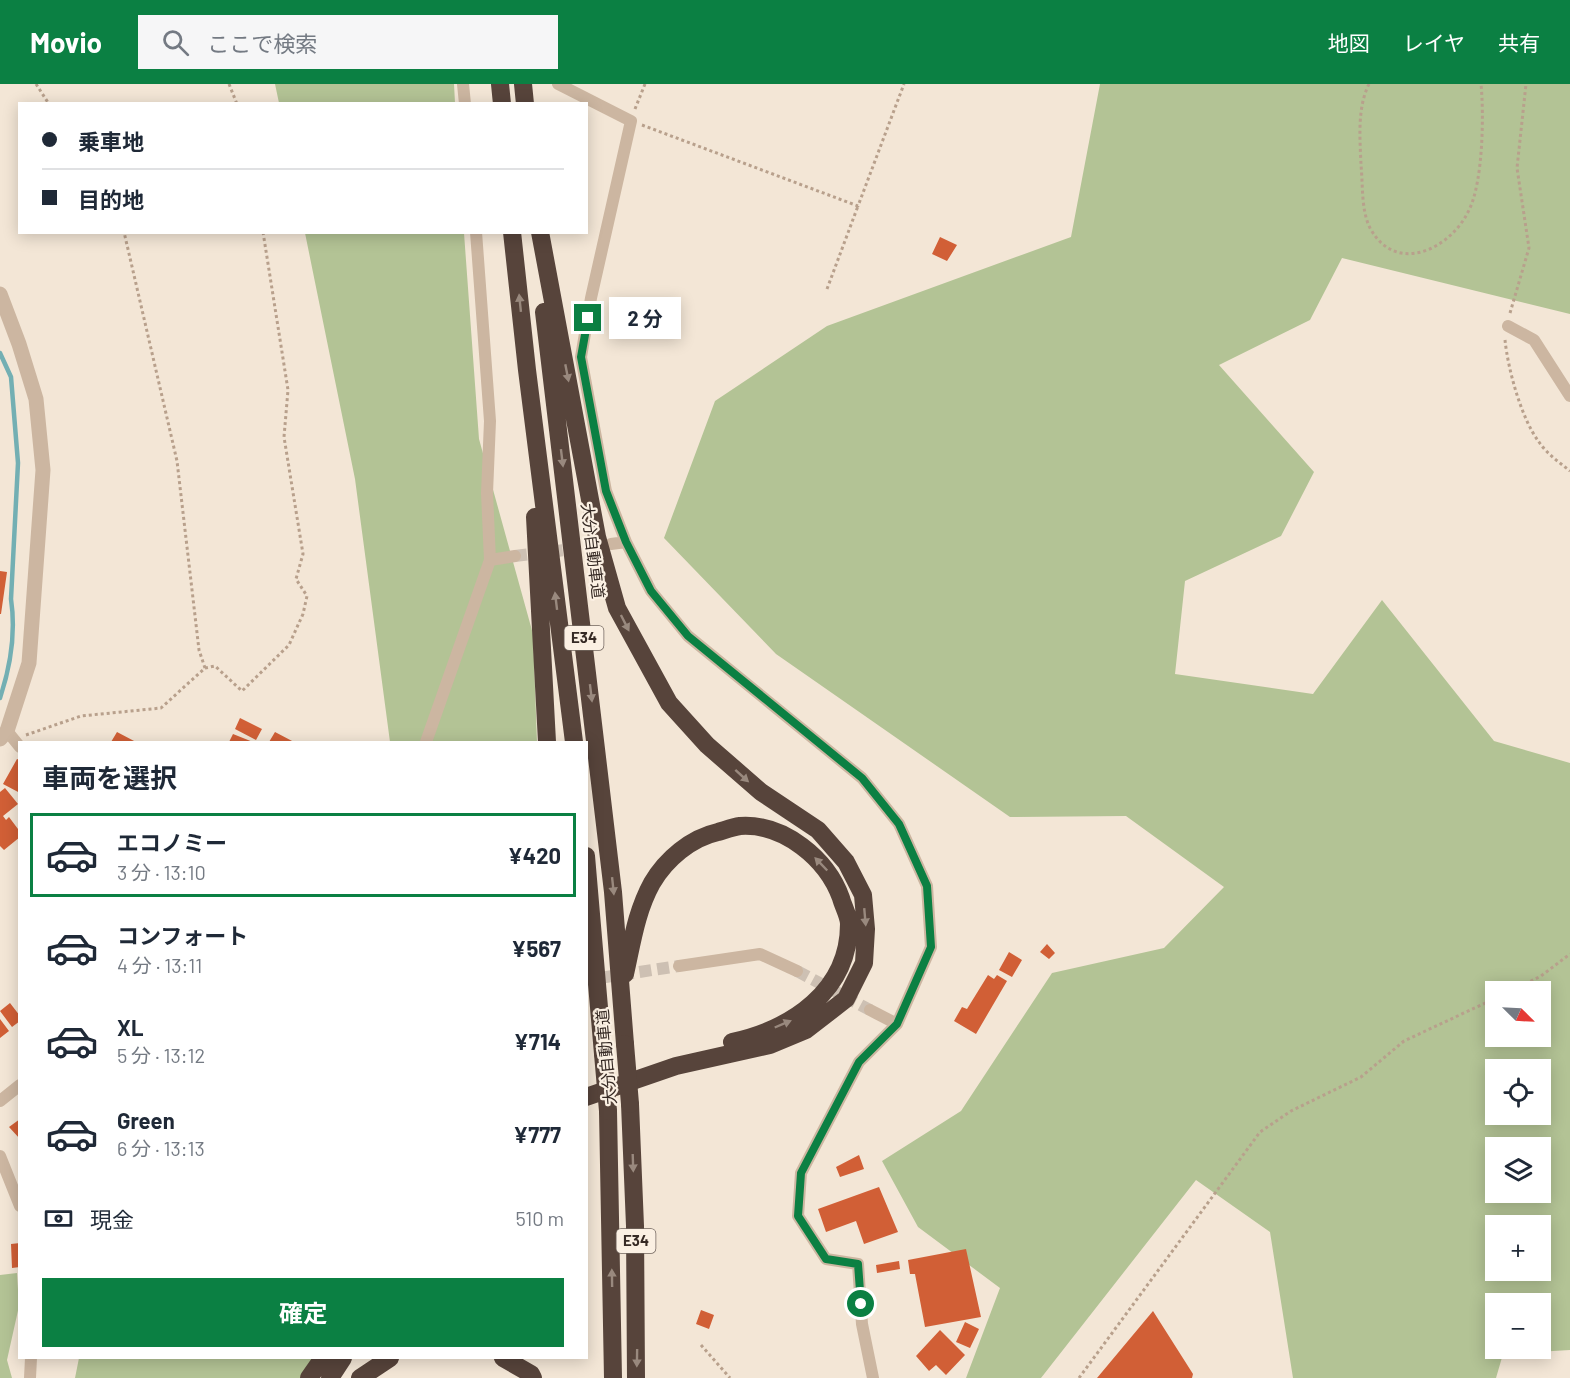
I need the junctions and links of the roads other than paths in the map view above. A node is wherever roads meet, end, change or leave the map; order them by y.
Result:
1 (463, 84) edge
2 (500, 84) edge
3 (523, 84) edge
4 (558, 84) edge
5 (465, 102) edge
6 (502, 102) edge
7 (525, 102) edge
8 (476, 234) edge
9 (512, 234) edge
10 (538, 234) edge
11 (538, 234) edge
12 (0, 294) edge
13 (1508, 326) road end
14 (527, 370) junction
15 (1570, 396) edge
16 (626, 542) junction
17 (611, 544) tunnel mouth
18 (515, 556) tunnel mouth
19 (490, 560) junction
20 (10, 739) edge
21 (426, 741) edge
22 (546, 741) edge
23 (574, 741) edge
24 (588, 879) edge
25 (679, 966) tunnel mouth
26 (797, 971) tunnel mouth
27 (620, 997) junction
28 (870, 1010) tunnel mouth
29 (897, 1024) junction
30 (588, 1083) edge
31 (18, 1087) edge
32 (588, 1096) edge
33 (0, 1101) edge
34 (0, 1156) edge
35 (18, 1201) edge
36 (31, 1359) edge
37 (322, 1359) edge
38 (342, 1359) edge
39 (388, 1359) edge
40 (505, 1359) edge
41 (30, 1378) edge
42 (309, 1378) edge
43 (330, 1378) edge
44 (360, 1378) edge
45 (533, 1378) edge
46 (612, 1378) edge
47 (636, 1378) edge
48 (873, 1378) edge

1 - 5 street
2 - 6 highway
3 - 7 highway
4 - 16 street
8 - 19 street
14 -> 9 highway, E34
10 -> 27 highway, 大分自動車道 / E34
11 -> 32 highway
12 - 20 street
13 - 15 street
14 - 22 highway
23 -> 14 highway, E34
16 - 17 street
16 - 29 street
18 - 19 street
19 - 21 street
46 -> 24 highway, 大分自動車道 / E34, bridge
25 - 26 street
30 -> 27 highway
27 -> 47 highway, 大分自動車道 / E34, bridge
28 - 29 street
29 - 48 street
31 - 33 street
34 - 35 street
36 - 41 street
37 - 42 highway
38 - 43 highway
39 - 44 highway
40 - 45 highway

